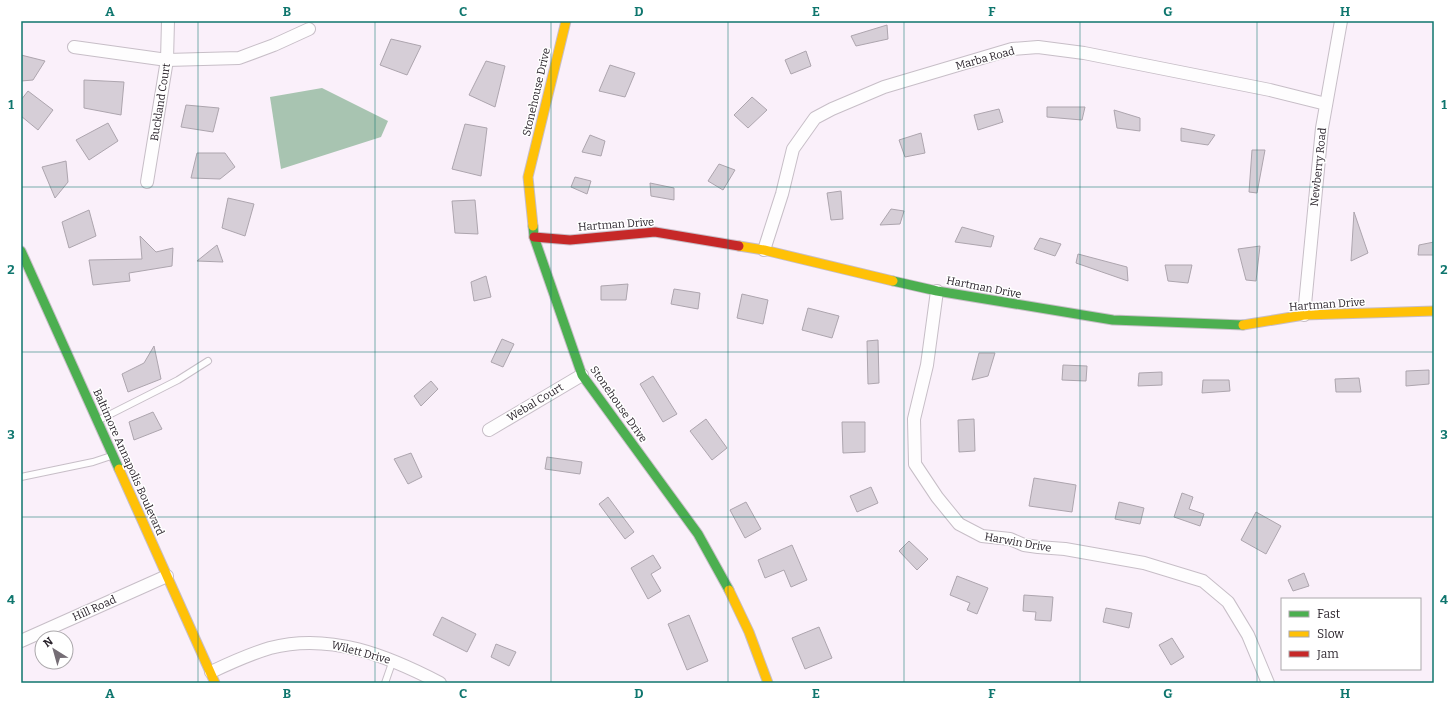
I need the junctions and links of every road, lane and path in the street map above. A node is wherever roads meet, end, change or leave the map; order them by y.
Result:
1 (168, 21) edge
2 (566, 21) edge
3 (1341, 21) edge
4 (309, 29) dead end
5 (74, 47) dead end
6 (167, 60) junction
7 (1326, 104) junction
8 (147, 182) dead end
9 (534, 237) junction
10 (764, 250) junction
11 (21, 251) edge
12 (937, 290) junction
13 (1434, 311) edge
14 (1304, 315) junction
15 (208, 361) dead end
16 (582, 375) junction
17 (97, 421) junction
18 (489, 430) dead end
19 (113, 455) junction
20 (21, 477) edge
21 (167, 576) junction
22 (21, 641) edge
23 (393, 660) junction
24 (213, 677) edge
25 (385, 683) edge
26 (440, 683) edge
27 (768, 683) edge
28 (1268, 683) edge

1 - 6 street, Buckland Court
2 - 9 street, Stonehouse Drive
3 - 7 street, Newberry Road
4 - 6 street
5 - 6 street
6 - 8 street, Buckland Court
7 - 10 street, Marba Road
7 - 14 street, Newberry Road
9 - 10 street, Hartman Drive
9 - 16 street, Stonehouse Drive
10 - 12 street, Hartman Drive
11 - 17 street, Baltimore Annapolis Boulevard
12 - 14 street, Hartman Drive
12 - 28 street, Harwin Drive
13 - 14 street, Hartman Drive
15 - 17 lane
16 - 18 street, Webal Court
16 - 27 street, Stonehouse Drive
17 - 19 street, Baltimore Annapolis Boulevard
19 - 20 lane
19 - 21 street, Baltimore Annapolis Boulevard
21 - 22 street, Hill Road
21 - 24 street, Baltimore Annapolis Boulevard
23 - 24 street, Wilett Drive
23 - 25 lane
23 - 26 street, Wilett Drive

